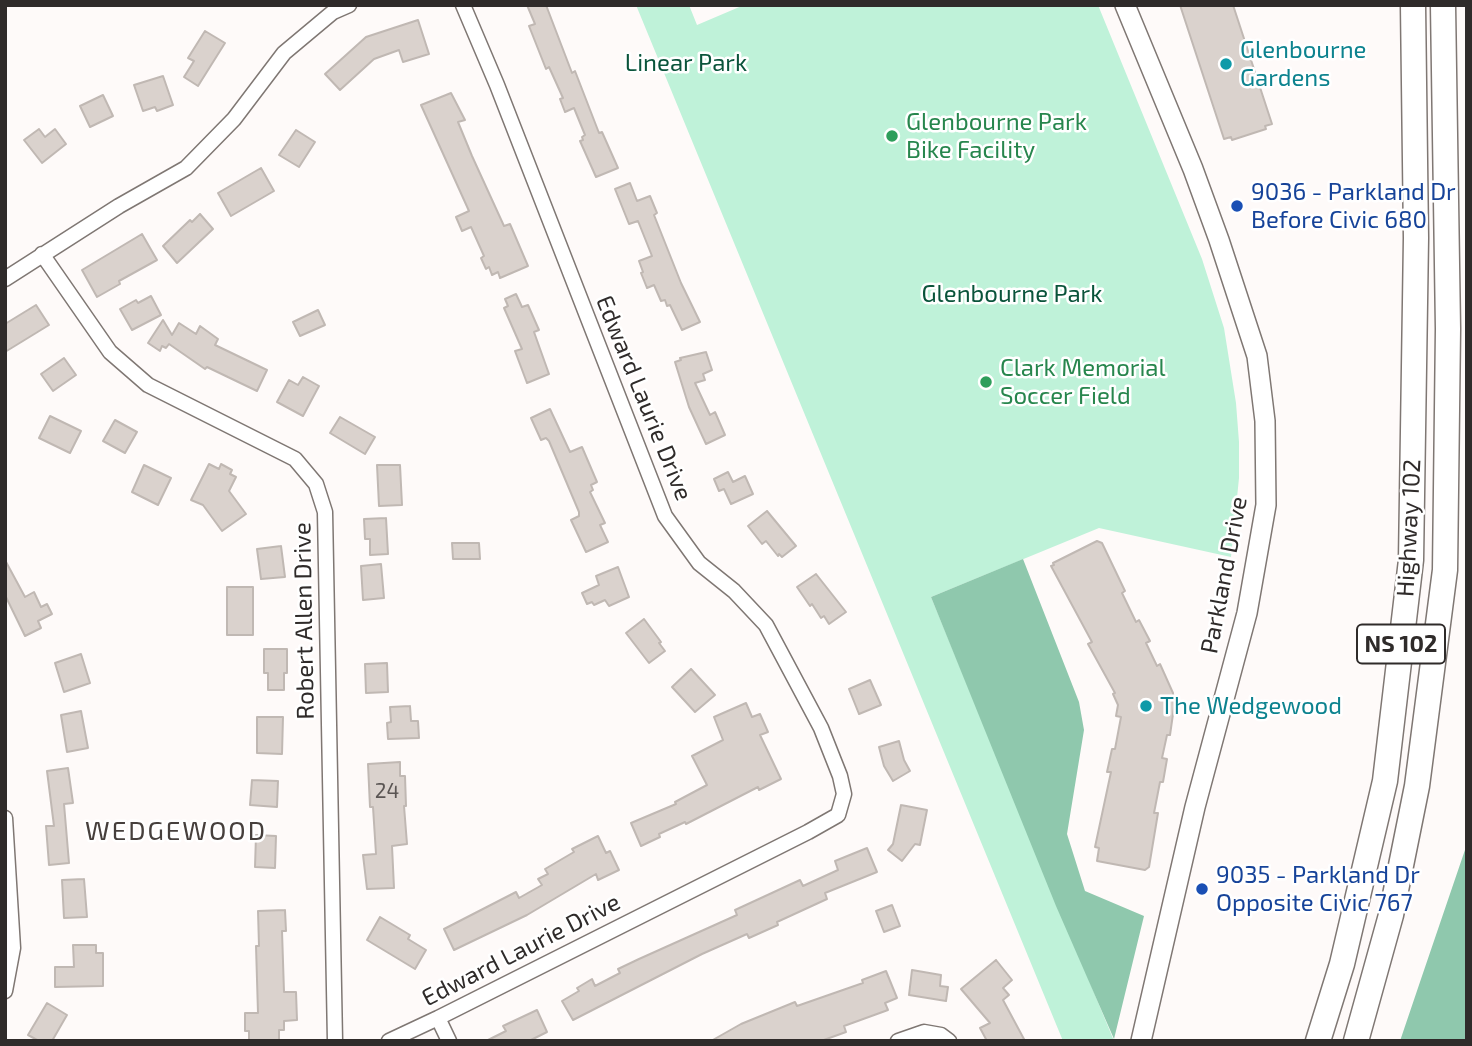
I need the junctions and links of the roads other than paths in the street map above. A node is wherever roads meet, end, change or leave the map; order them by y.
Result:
1 (349, 5) edge
2 (463, 5) edge
3 (1125, 5) edge
4 (1413, 5) edge
5 (1443, 5) edge
6 (42, 254) junction
7 (5, 279) edge
8 (5, 818) edge
9 (5, 991) edge
10 (438, 1018) junction
11 (335, 1041) edge
12 (389, 1041) edge
13 (449, 1041) edge
14 (898, 1041) edge
15 (949, 1041) edge
16 (1141, 1041) edge
17 (1318, 1041) edge
18 (1356, 1041) edge

1 - 6 street
2 - 10 street, Edward Laurie Drive
3 - 16 street, Parkland Drive
4 - 17 highway, Highway 102 / NS 102
5 - 18 highway, Highway 102 / NS 102
6 - 7 street
6 - 11 street, Robert Allen Drive
8 - 9 street
10 - 12 street, Edward Laurie Drive
10 - 13 street
14 - 15 street

